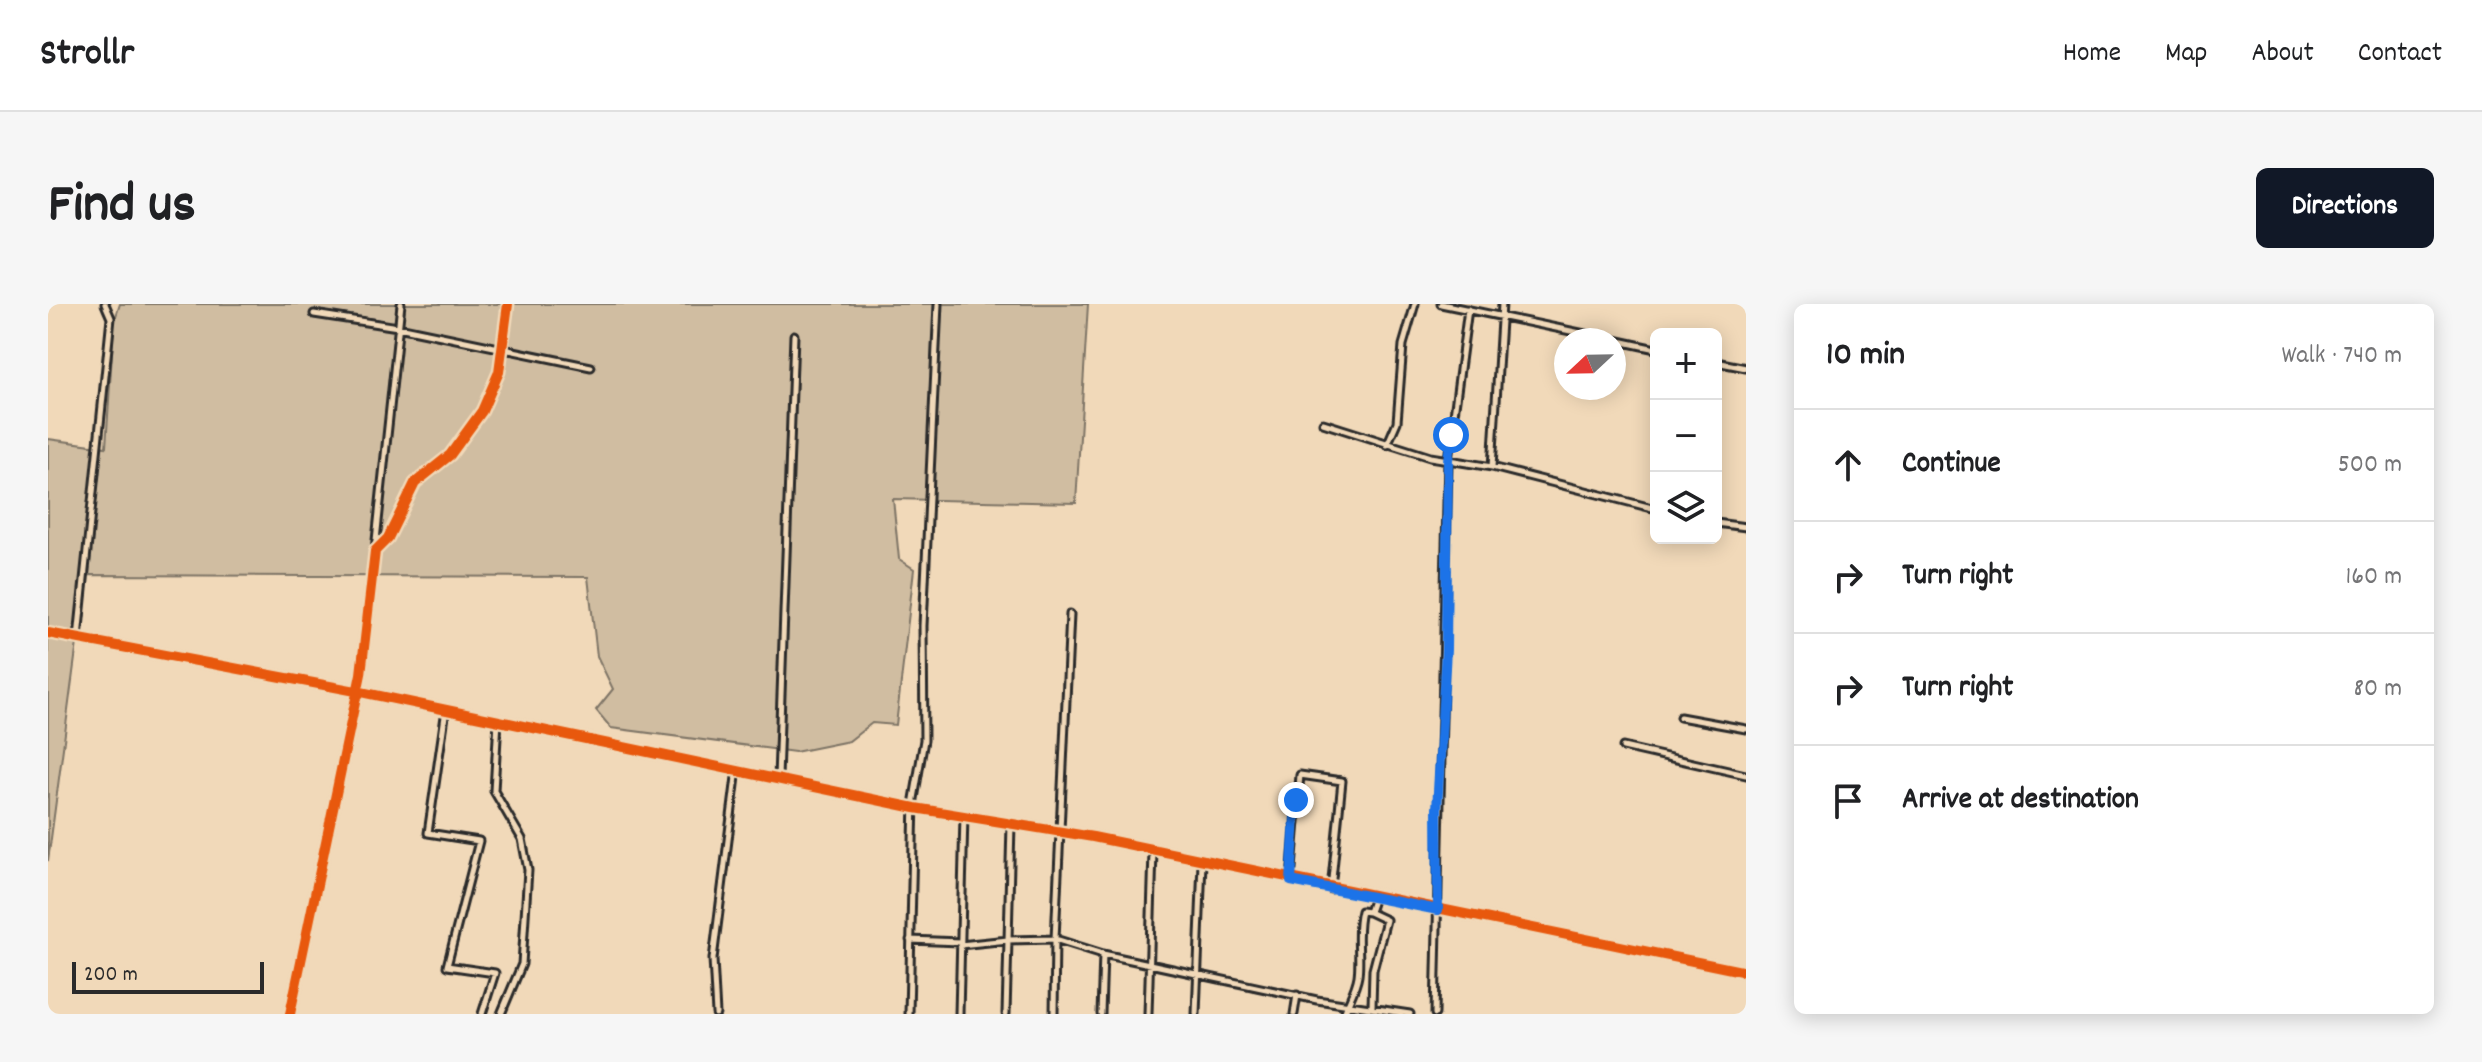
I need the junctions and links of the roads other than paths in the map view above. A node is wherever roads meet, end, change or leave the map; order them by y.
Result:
1 (105, 304) edge
2 (401, 304) edge
3 (508, 304) edge
4 (938, 304) edge
5 (1415, 304) edge
6 (1441, 304) edge
7 (1502, 304) edge
8 (1468, 309) junction
9 (314, 314) dead end
10 (1502, 316) junction
11 (398, 327) junction
12 (1558, 328) edge
13 (794, 335) dead end
14 (1626, 343) edge
15 (1650, 348) edge
16 (500, 350) junction
17 (1722, 363) edge
18 (591, 367) dead end
19 (1746, 368) edge
20 (1323, 423) dead end
21 (1387, 445) junction
22 (1448, 460) junction
23 (1492, 467) junction
24 (1650, 507) edge
25 (1722, 524) edge
26 (1746, 527) edge
27 (375, 551) junction
28 (1070, 614) dead end
29 (48, 633) edge
30 (78, 639) junction
31 (356, 691) junction
32 (446, 709) junction
33 (1680, 717) dead end
34 (498, 720) junction
35 (1746, 729) edge
36 (1623, 747) dead end
37 (737, 768) junction
38 (1746, 775) edge
39 (778, 778) junction
40 (915, 808) junction
41 (964, 815) junction
42 (1011, 824) junction
43 (1062, 833) junction
44 (1153, 851) junction
45 (1202, 862) junction
46 (1291, 881) junction
47 (1331, 889) junction
48 (1374, 897) junction
49 (1438, 910) junction
50 (1369, 912) junction
51 (1055, 939) junction
52 (910, 940) junction
53 (1008, 940) junction
54 (960, 942) junction
55 (1103, 954) junction
56 (1148, 965) junction
57 (1746, 972) edge
58 (1199, 973) junction
59 (1297, 995) junction
60 (1348, 1004) junction
61 (1372, 1007) junction
62 (290, 1014) edge
63 (482, 1014) edge
64 (501, 1014) edge
65 (716, 1014) edge
66 (909, 1014) edge
67 (959, 1014) edge
68 (1006, 1014) edge
69 (1054, 1014) edge
70 (1101, 1014) edge
71 (1148, 1014) edge
72 (1196, 1014) edge
73 (1294, 1014) edge
74 (1344, 1014) edge
75 (1410, 1014) edge
76 (1435, 1014) edge

1 - 30 street
2 - 11 street
3 - 16 street
4 - 40 street
5 - 21 street
6 - 8 street
7 - 10 street
8 - 10 street
8 - 22 street
9 - 11 street
10 - 12 street
10 - 23 street
11 - 16 street
11 - 27 street
13 - 39 street
14 - 15 street
16 - 18 street
16 - 27 street
17 - 19 street
20 - 21 street
21 - 22 street
22 - 23 street
22 - 49 street
23 - 24 street
25 - 26 street
27 - 31 street
28 - 43 street
29 - 30 street
30 - 31 street
31 - 32 street
31 - 62 street
32 - 34 street
32 - 63 street
33 - 35 street
34 - 37 street
34 - 64 street
36 - 38 street
37 - 39 street
37 - 65 street
39 - 40 street
40 - 41 street
40 - 52 street
41 - 42 street
41 - 54 street
42 - 43 street
42 - 53 street
43 - 44 street
43 - 51 street
44 - 45 street
44 - 56 street
45 - 46 street
45 - 58 street
46 - 47 street
46 - 47 street
47 - 48 street
48 - 49 street
48 - 50 street
49 - 57 street
49 - 76 street
50 - 60 street
50 - 61 street
51 - 53 street
51 - 55 street
51 - 69 street
52 - 54 street
52 - 66 street
53 - 54 street
53 - 68 street
54 - 67 street
55 - 56 street
55 - 70 street
56 - 58 street
56 - 71 street
58 - 59 street
58 - 72 street
59 - 60 street
59 - 73 street
60 - 61 street
60 - 74 street
61 - 75 street

